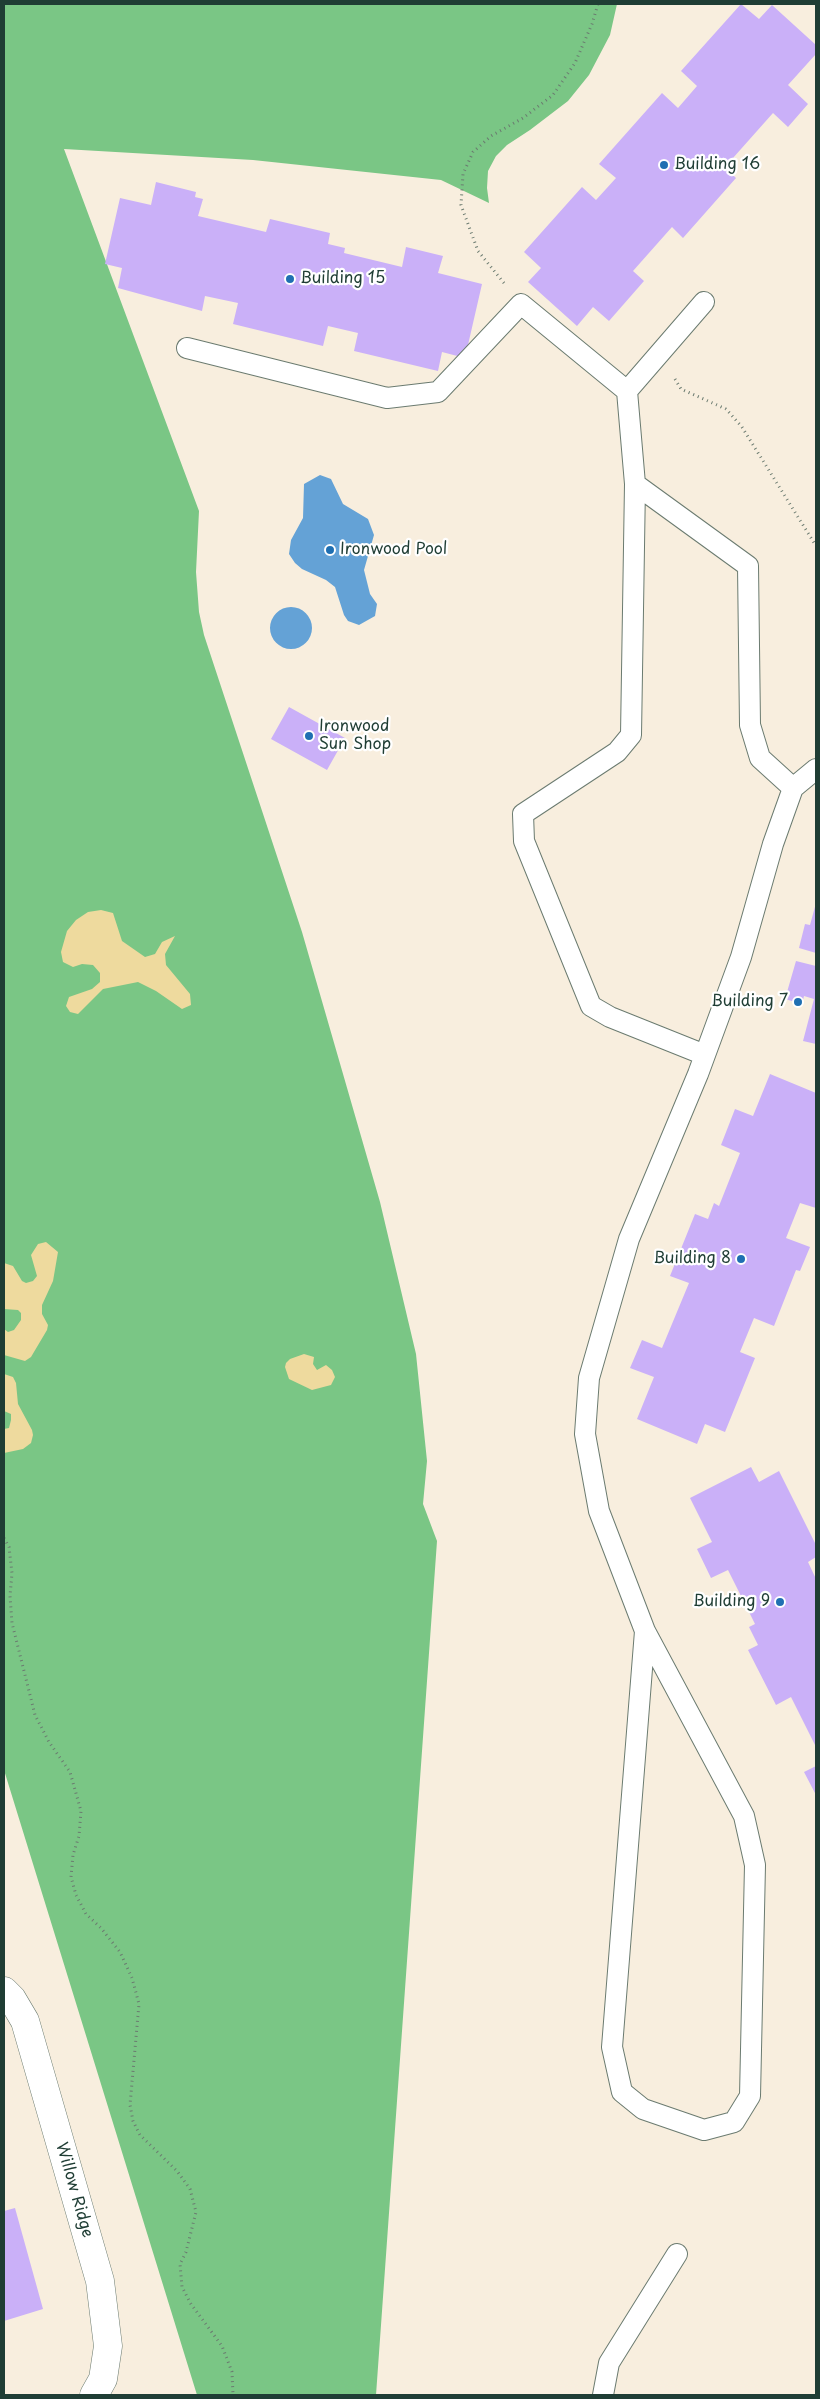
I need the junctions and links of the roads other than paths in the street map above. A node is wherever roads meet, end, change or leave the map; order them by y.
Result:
1 (704, 302) dead end
2 (187, 348) dead end
3 (627, 391) junction
4 (636, 484) junction
5 (816, 769) edge
6 (792, 788) junction
7 (705, 1056) junction
8 (645, 1631) junction
9 (4, 1991) edge
10 (677, 2254) dead end
11 (94, 2395) edge
12 (603, 2395) edge

1 - 3 lane
2 - 3 lane
3 - 4 lane
4 - 6 lane
4 - 7 lane
5 - 6 lane
6 - 7 lane
7 - 8 lane
8 - 8 lane
9 - 11 street, Willow Ridge
10 - 12 lane

